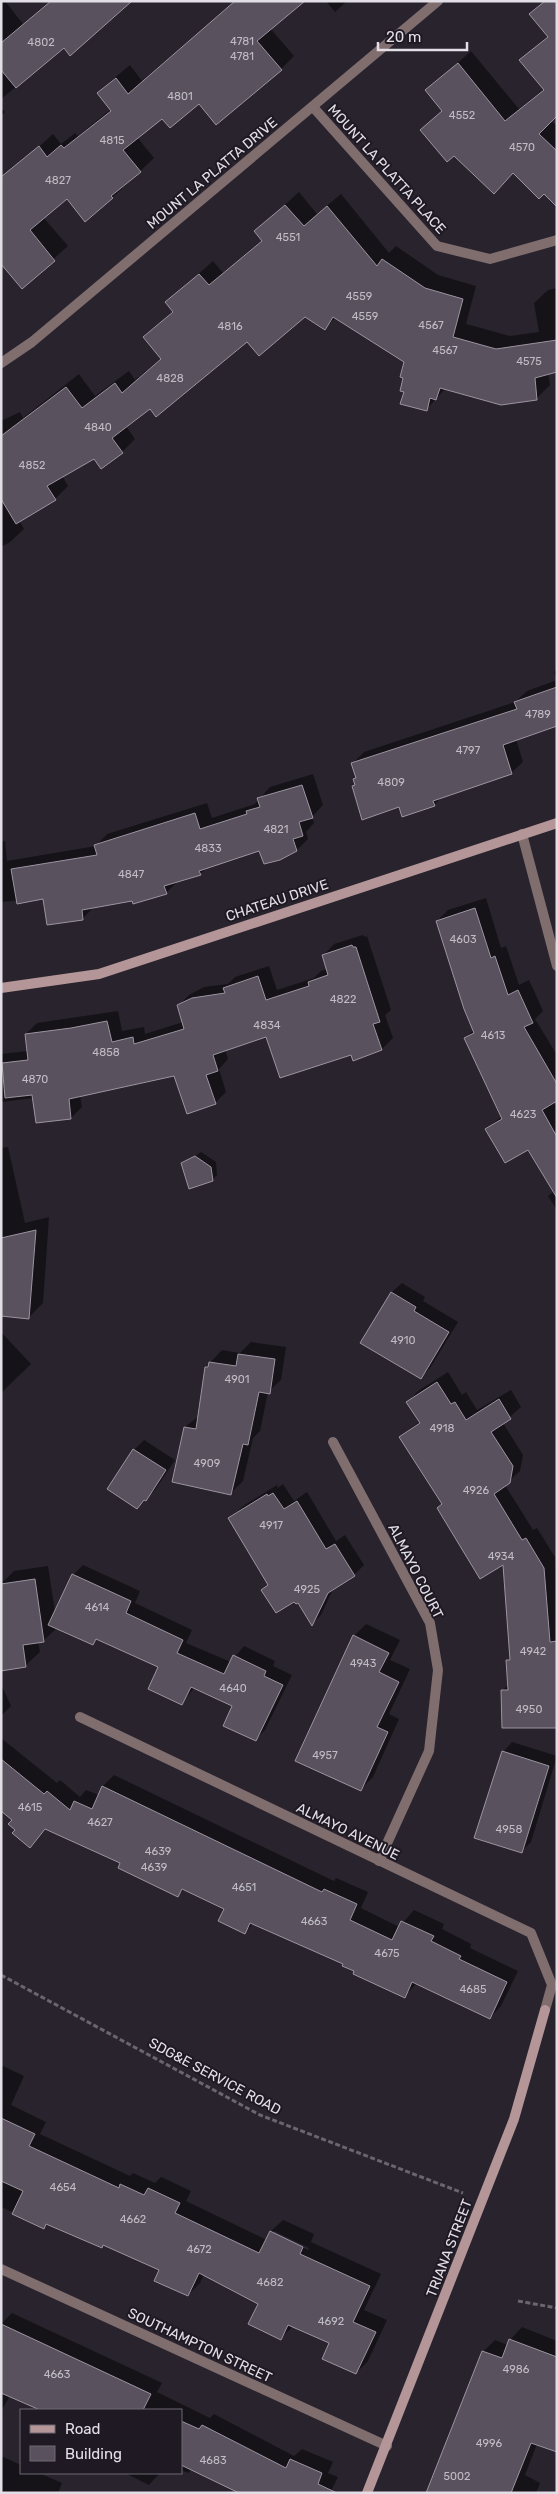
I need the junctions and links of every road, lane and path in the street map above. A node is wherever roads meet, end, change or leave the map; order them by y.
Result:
1 (438, 1) edge
2 (313, 107) junction
3 (557, 240) edge
4 (1, 363) edge
5 (557, 823) edge
6 (522, 834) junction
7 (557, 966) edge
8 (1, 988) edge
9 (333, 1442) dead end
10 (80, 1717) dead end
11 (379, 1861) junction
12 (1, 1976) edge
13 (545, 2010) joint
14 (482, 2201) junction
15 (1, 2269) edge
16 (518, 2301) dead end
17 (557, 2308) edge
18 (387, 2446) junction
19 (367, 2493) edge

1 - 2 street, MOUNT LA PLATTA DRIVE
2 - 3 street, MOUNT LA PLATTA PLACE
2 - 4 street, MOUNT LA PLATTA DRIVE
5 - 6 street, CHATEAU DRIVE
6 - 7 street
6 - 8 street, CHATEAU DRIVE
9 - 11 street, ALMAYO COURT
10 - 11 street, ALMAYO AVENUE
11 - 13 street, ALMAYO AVENUE
12 - 14 path, SDG&E SERVICE ROAD
13 - 14 street, TRIANA STREET
14 - 18 street, TRIANA STREET
15 - 18 street, SOUTHAMPTON STREET
16 - 17 path
18 - 19 street, TRIANA STREET

